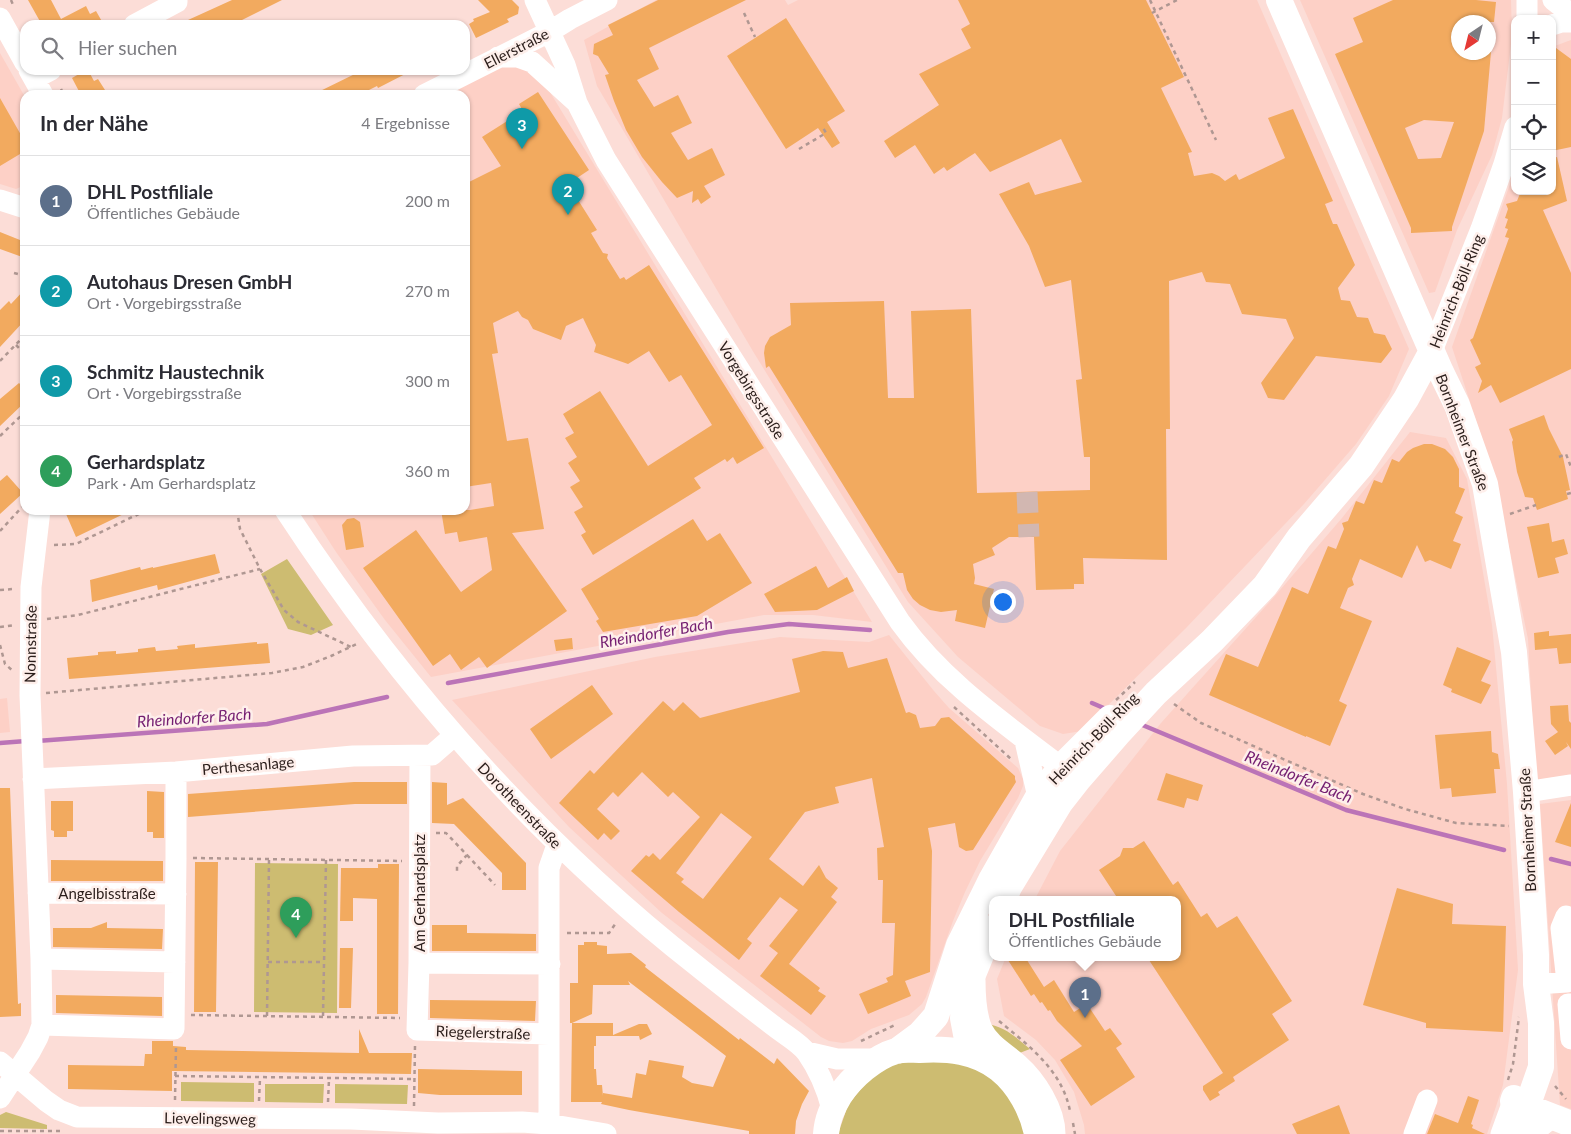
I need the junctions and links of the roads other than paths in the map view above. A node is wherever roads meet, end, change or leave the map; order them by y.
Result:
1 (177, 0) edge
2 (535, 0) edge
3 (607, 0) edge
4 (1280, 0) edge
5 (1527, 0) edge
6 (1553, 0) edge
7 (1571, 14) edge
8 (1528, 15) edge
9 (0, 18) edge
10 (143, 20) edge
11 (1571, 22) edge
12 (1556, 24) edge
13 (549, 32) junction
14 (20, 50) edge
15 (498, 57) junction
16 (470, 71) edge
17 (463, 75) edge
18 (434, 90) edge
19 (577, 103) junction
20 (1511, 140) edge
21 (0, 200) edge
22 (20, 206) edge
23 (1432, 351) junction
24 (1406, 399) junction
25 (1456, 405) junction
26 (39, 515) edge
27 (288, 515) edge
28 (455, 735) junction
29 (1025, 741) junction
30 (420, 756) junction
31 (176, 772) junction
32 (1070, 774) junction
33 (33, 779) junction
34 (1571, 785) edge
35 (1526, 792) junction
36 (1038, 797) junction
37 (557, 845) junction
38 (38, 893) junction
39 (176, 894) junction
40 (1005, 896) edge
41 (1566, 916) dead end
42 (989, 936) edge
43 (41, 959) junction
44 (175, 962) junction
45 (419, 963) junction
46 (550, 964) junction
47 (975, 971) junction
48 (1536, 984) junction
49 (1571, 1004) edge
50 (417, 1024) joint
51 (42, 1025) junction
52 (549, 1034) junction
53 (1571, 1039) edge
54 (807, 1052) junction
55 (888, 1055) junction
56 (999, 1064) junction
57 (8, 1068) edge
58 (1547, 1072) junction
59 (1516, 1096) junction
60 (0, 1098) edge
61 (1427, 1100) dead end
62 (1565, 1116) edge
63 (825, 1124) edge
64 (438, 1129) edge
65 (548, 1129) edge
66 (606, 1134) edge
67 (1037, 1134) edge
68 (1055, 1134) edge
69 (1414, 1134) edge
70 (1501, 1134) edge
71 (1520, 1134) edge
72 (1531, 1134) edge

1 - 10 street
2 - 13 street, Vorgebirgsstraße
3 - 13 street, Ellerstraße
4 - 23 main road, Bornheimer Straße
5 - 8 street
6 - 7 street
9 - 14 street
11 - 12 street
13 - 15 street, Ellerstraße
13 - 19 street, Vorgebirgsstraße
15 - 16 street, Ellerstraße
15 - 19 street
17 - 18 street, Ellerstraße
19 - 29 street, Vorgebirgsstraße
20 - 23 street, Heinrich-Böll-Ring
21 - 22 street
23 - 24 main road, Heinrich-Böll-Ring
23 - 25 main road, Bornheimer Straße
24 - 25 main road
24 - 32 main road, Heinrich-Böll-Ring
25 - 35 main road, Bornheimer Straße
26 - 33 street, Nonnstraße
27 - 28 street, Dorotheenstraße
28 - 30 street, Perthesanlage
28 - 37 street, Dorotheenstraße
29 - 32 street, Vorgebirgsstraße
29 - 36 street
30 - 31 street, Perthesanlage
30 - 45 street, Am Gerhardsplatz
31 - 33 street, Perthesanlage
31 - 39 street
32 - 36 main road, Heinrich-Böll-Ring
32 - 40 main road, Heinrich-Böll-Ring
33 - 38 street, Angelbisstraße
34 - 35 street
35 - 48 main road, Bornheimer Straße
36 - 55 main road, Heinrich-Böll-Ring
37 - 46 street, Riegelerstraße
37 - 54 street, Dorotheenstraße
38 - 39 street, Angelbisstraße
38 - 43 street, Angelbisstraße
39 - 44 street
41 - 48 street
42 - 47 main road
43 - 44 street
43 - 51 street, Angelbisstraße
44 - 51 street
45 - 46 street
45 - 50 street, Am Gerhardsplatz
46 - 52 street, Riegelerstraße
47 - 56 street
47 - 56 main road
48 - 58 main road, Bornheimer Straße
48 - 59 main road, Bornheimer Straße
49 - 53 street
50 - 52 street, Riegelerstraße
51 - 57 street, Angelbisstraße
52 - 65 street, Riegelerstraße
54 - 55 street, Dorotheenstraße
54 - 63 street, Dorotheenstraße
55 - 56 main road
55 - 63 main road, Heinrich-Böll-Ring
56 - 67 main road
56 - 68 street
57 - 60 street, Angelbisstraße
57 - 64 street, Lievelingsweg
58 - 59 main road, Bornheimer Straße
58 - 62 main road
59 - 62 main road
59 - 70 street, Bornheimer Straße
59 - 71 street, Bornheimer Straße
61 - 69 street
62 - 72 street
64 - 65 street, Lievelingsweg
65 - 66 street, Lievelingsweg

